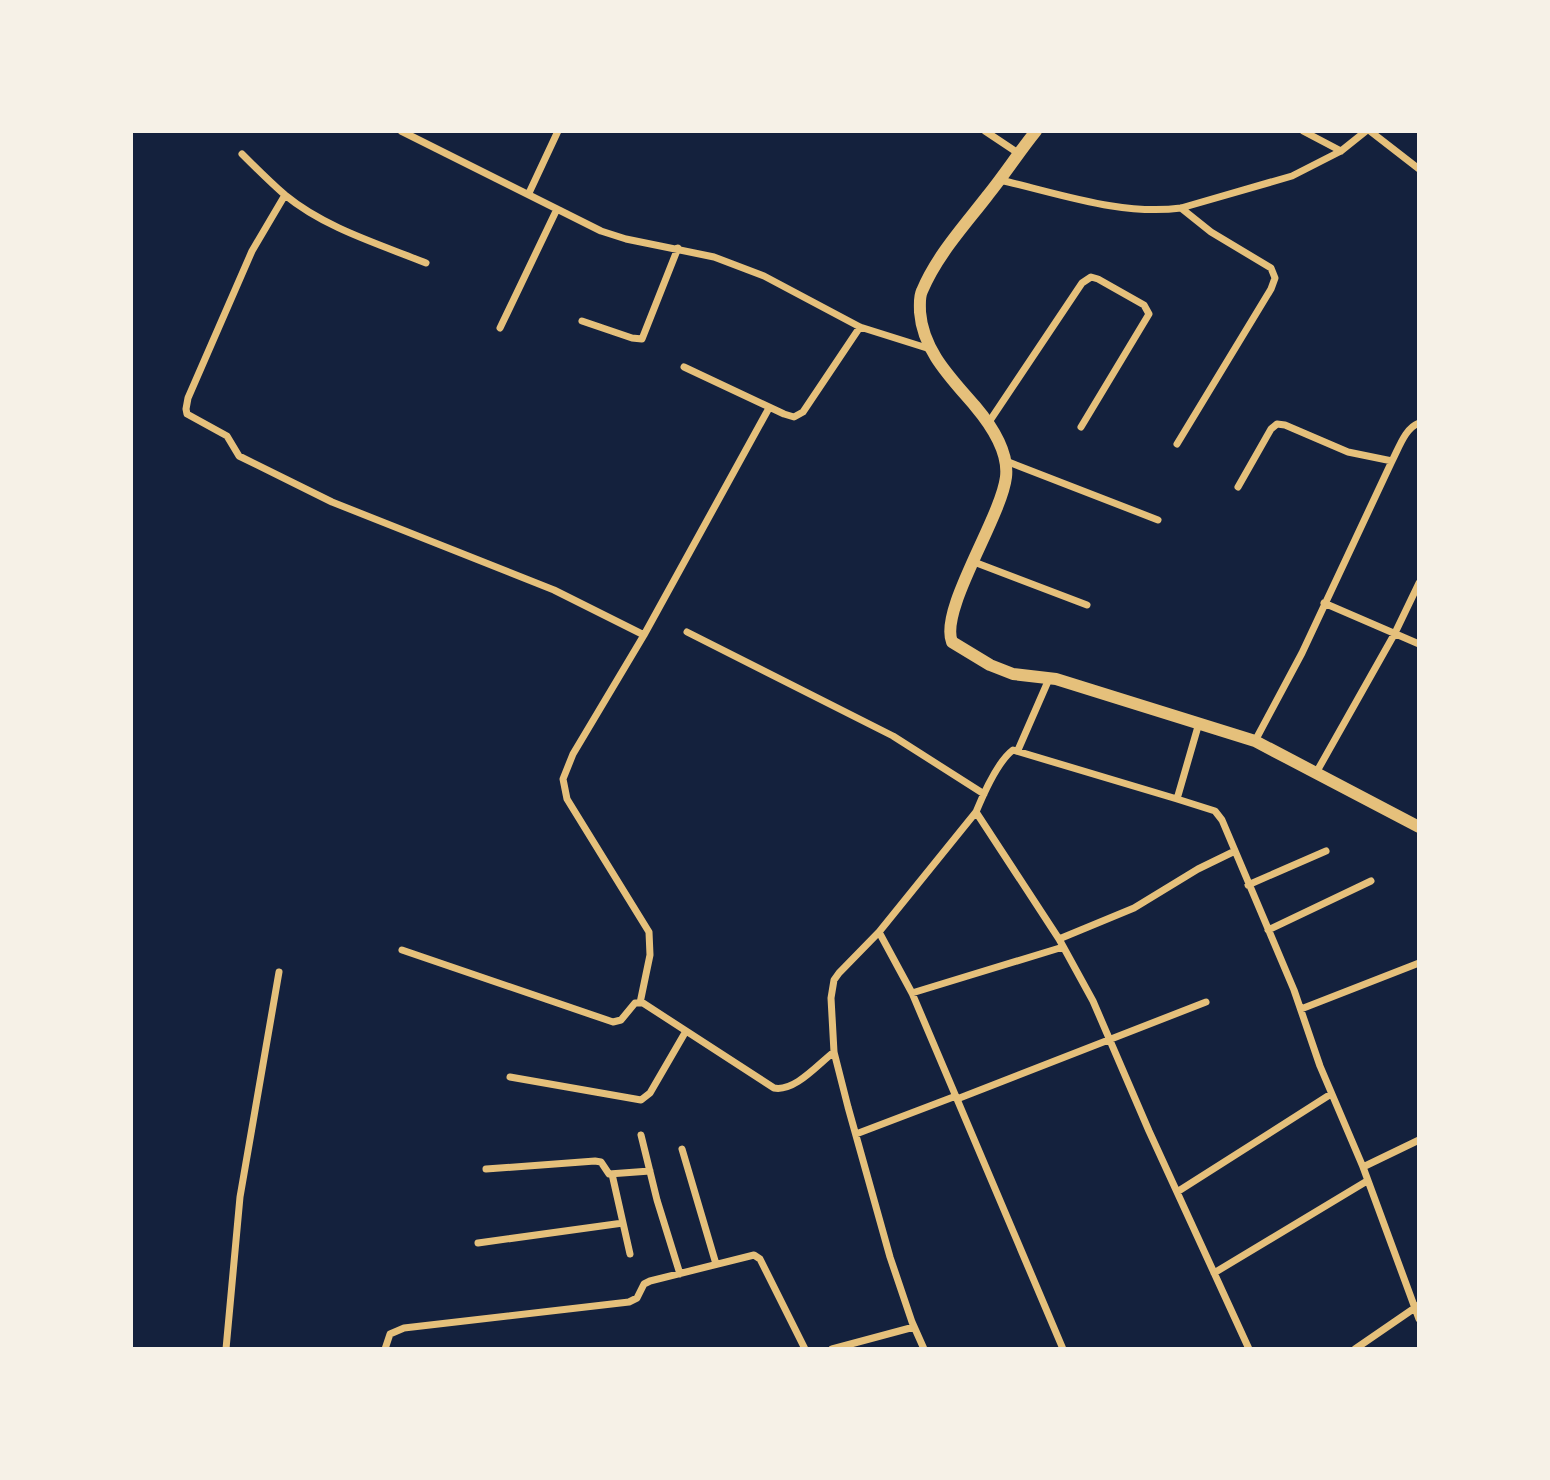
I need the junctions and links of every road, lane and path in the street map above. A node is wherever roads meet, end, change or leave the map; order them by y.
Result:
1 (401, 131) edge
2 (558, 131) edge
3 (985, 131) edge
4 (1036, 131) edge
5 (1303, 131) edge
6 (1368, 131) edge
7 (1342, 151) junction
8 (1018, 153) junction
9 (242, 154) dead end
10 (1419, 169) edge
11 (999, 180) junction
12 (530, 193) junction
13 (285, 195) junction
14 (1181, 208) junction
15 (557, 209) junction
16 (678, 248) junction
17 (426, 263) dead end
18 (582, 321) dead end
19 (860, 327) junction
20 (500, 328) dead end
21 (931, 349) junction
22 (684, 367) dead end
23 (769, 408) junction
24 (989, 422) junction
25 (1419, 424) edge
26 (1081, 426) dead end
27 (1177, 444) dead end
28 (1006, 461) junction
29 (1392, 461) junction
30 (1238, 487) dead end
31 (1158, 520) dead end
32 (974, 562) junction
33 (1419, 583) edge
34 (1324, 603) junction
35 (1087, 605) dead end
36 (687, 632) dead end
37 (1395, 633) junction
38 (644, 635) junction
39 (1419, 644) edge
40 (1049, 679) junction
41 (1199, 723) junction
42 (1255, 741) junction
43 (1018, 750) junction
44 (1316, 774) junction
45 (984, 794) junction
46 (1177, 799) junction
47 (976, 812) junction
48 (1419, 827) edge
49 (1235, 851) junction
50 (1326, 851) dead end
51 (1371, 881) dead end
52 (1248, 884) junction
53 (1268, 930) junction
54 (879, 932) junction
55 (1059, 939) junction
56 (1063, 947) junction
57 (402, 950) dead end
58 (1419, 963) edge
59 (279, 972) dead end
60 (912, 993) junction
61 (1206, 1002) dead end
62 (640, 1003) junction
63 (1301, 1009) junction
64 (686, 1031) junction
65 (1111, 1041) junction
66 (834, 1052) junction
67 (510, 1077) dead end
68 (1331, 1094) junction
69 (957, 1098) junction
70 (856, 1134) junction
71 (641, 1135) dead end
72 (1419, 1140) edge
73 (682, 1149) dead end
74 (1363, 1167) junction
75 (486, 1169) dead end
76 (650, 1171) junction
77 (612, 1174) junction
78 (1367, 1181) junction
79 (1177, 1192) junction
80 (623, 1223) junction
81 (478, 1243) dead end
82 (631, 1254) dead end
83 (716, 1264) junction
84 (680, 1273) junction
85 (1214, 1273) junction
86 (1417, 1306) edge
87 (1419, 1319) edge
88 (914, 1327) junction
89 (226, 1349) edge
90 (385, 1349) edge
91 (804, 1349) edge
92 (832, 1349) edge
93 (924, 1349) edge
94 (1063, 1349) edge
95 (1249, 1349) edge
96 (1355, 1349) edge

1 - 12 street
2 - 12 street
3 - 8 street
4 - 8 street
5 - 7 street
6 - 7 street
6 - 10 street
7 - 14 street
8 - 11 street
9 - 13 street
11 - 14 street
11 - 21 street
12 - 15 street
13 - 17 street
13 - 38 street
14 - 27 street
15 - 16 street
15 - 20 street
16 - 18 street
16 - 19 street
19 - 21 street
19 - 23 street
21 - 24 street
22 - 23 street
23 - 38 street
24 - 26 street
24 - 28 street
25 - 29 street
28 - 31 street
28 - 32 street
29 - 30 street
29 - 34 street
32 - 35 street
32 - 40 street
33 - 37 street
34 - 37 street
34 - 42 street
36 - 45 street
37 - 39 street
37 - 44 street
38 - 62 street
40 - 41 street
40 - 43 street
41 - 42 street
41 - 46 street
42 - 44 street
43 - 45 street
43 - 46 street
44 - 48 street
45 - 47 street
46 - 49 street
47 - 54 street
47 - 55 street
49 - 52 street
49 - 55 street
50 - 52 street
51 - 53 street
52 - 53 street
53 - 63 street
54 - 60 street
54 - 66 street
55 - 56 street
56 - 60 street
56 - 65 street
57 - 62 street
58 - 63 street
59 - 89 street
60 - 69 street
61 - 65 street
62 - 64 street
63 - 68 street
64 - 66 street
64 - 67 street
65 - 69 street
65 - 79 street
66 - 70 street
68 - 74 street
68 - 79 street
69 - 70 street
69 - 94 street
70 - 88 street
71 - 76 street
72 - 74 street
73 - 83 street
74 - 78 street
75 - 77 street
76 - 77 street
76 - 84 street
77 - 80 street
78 - 85 street
78 - 86 street
79 - 85 street
80 - 81 street
80 - 82 street
83 - 84 street
83 - 91 street
84 - 90 street
85 - 95 street
86 - 87 street
86 - 96 street
88 - 92 street
88 - 93 street

